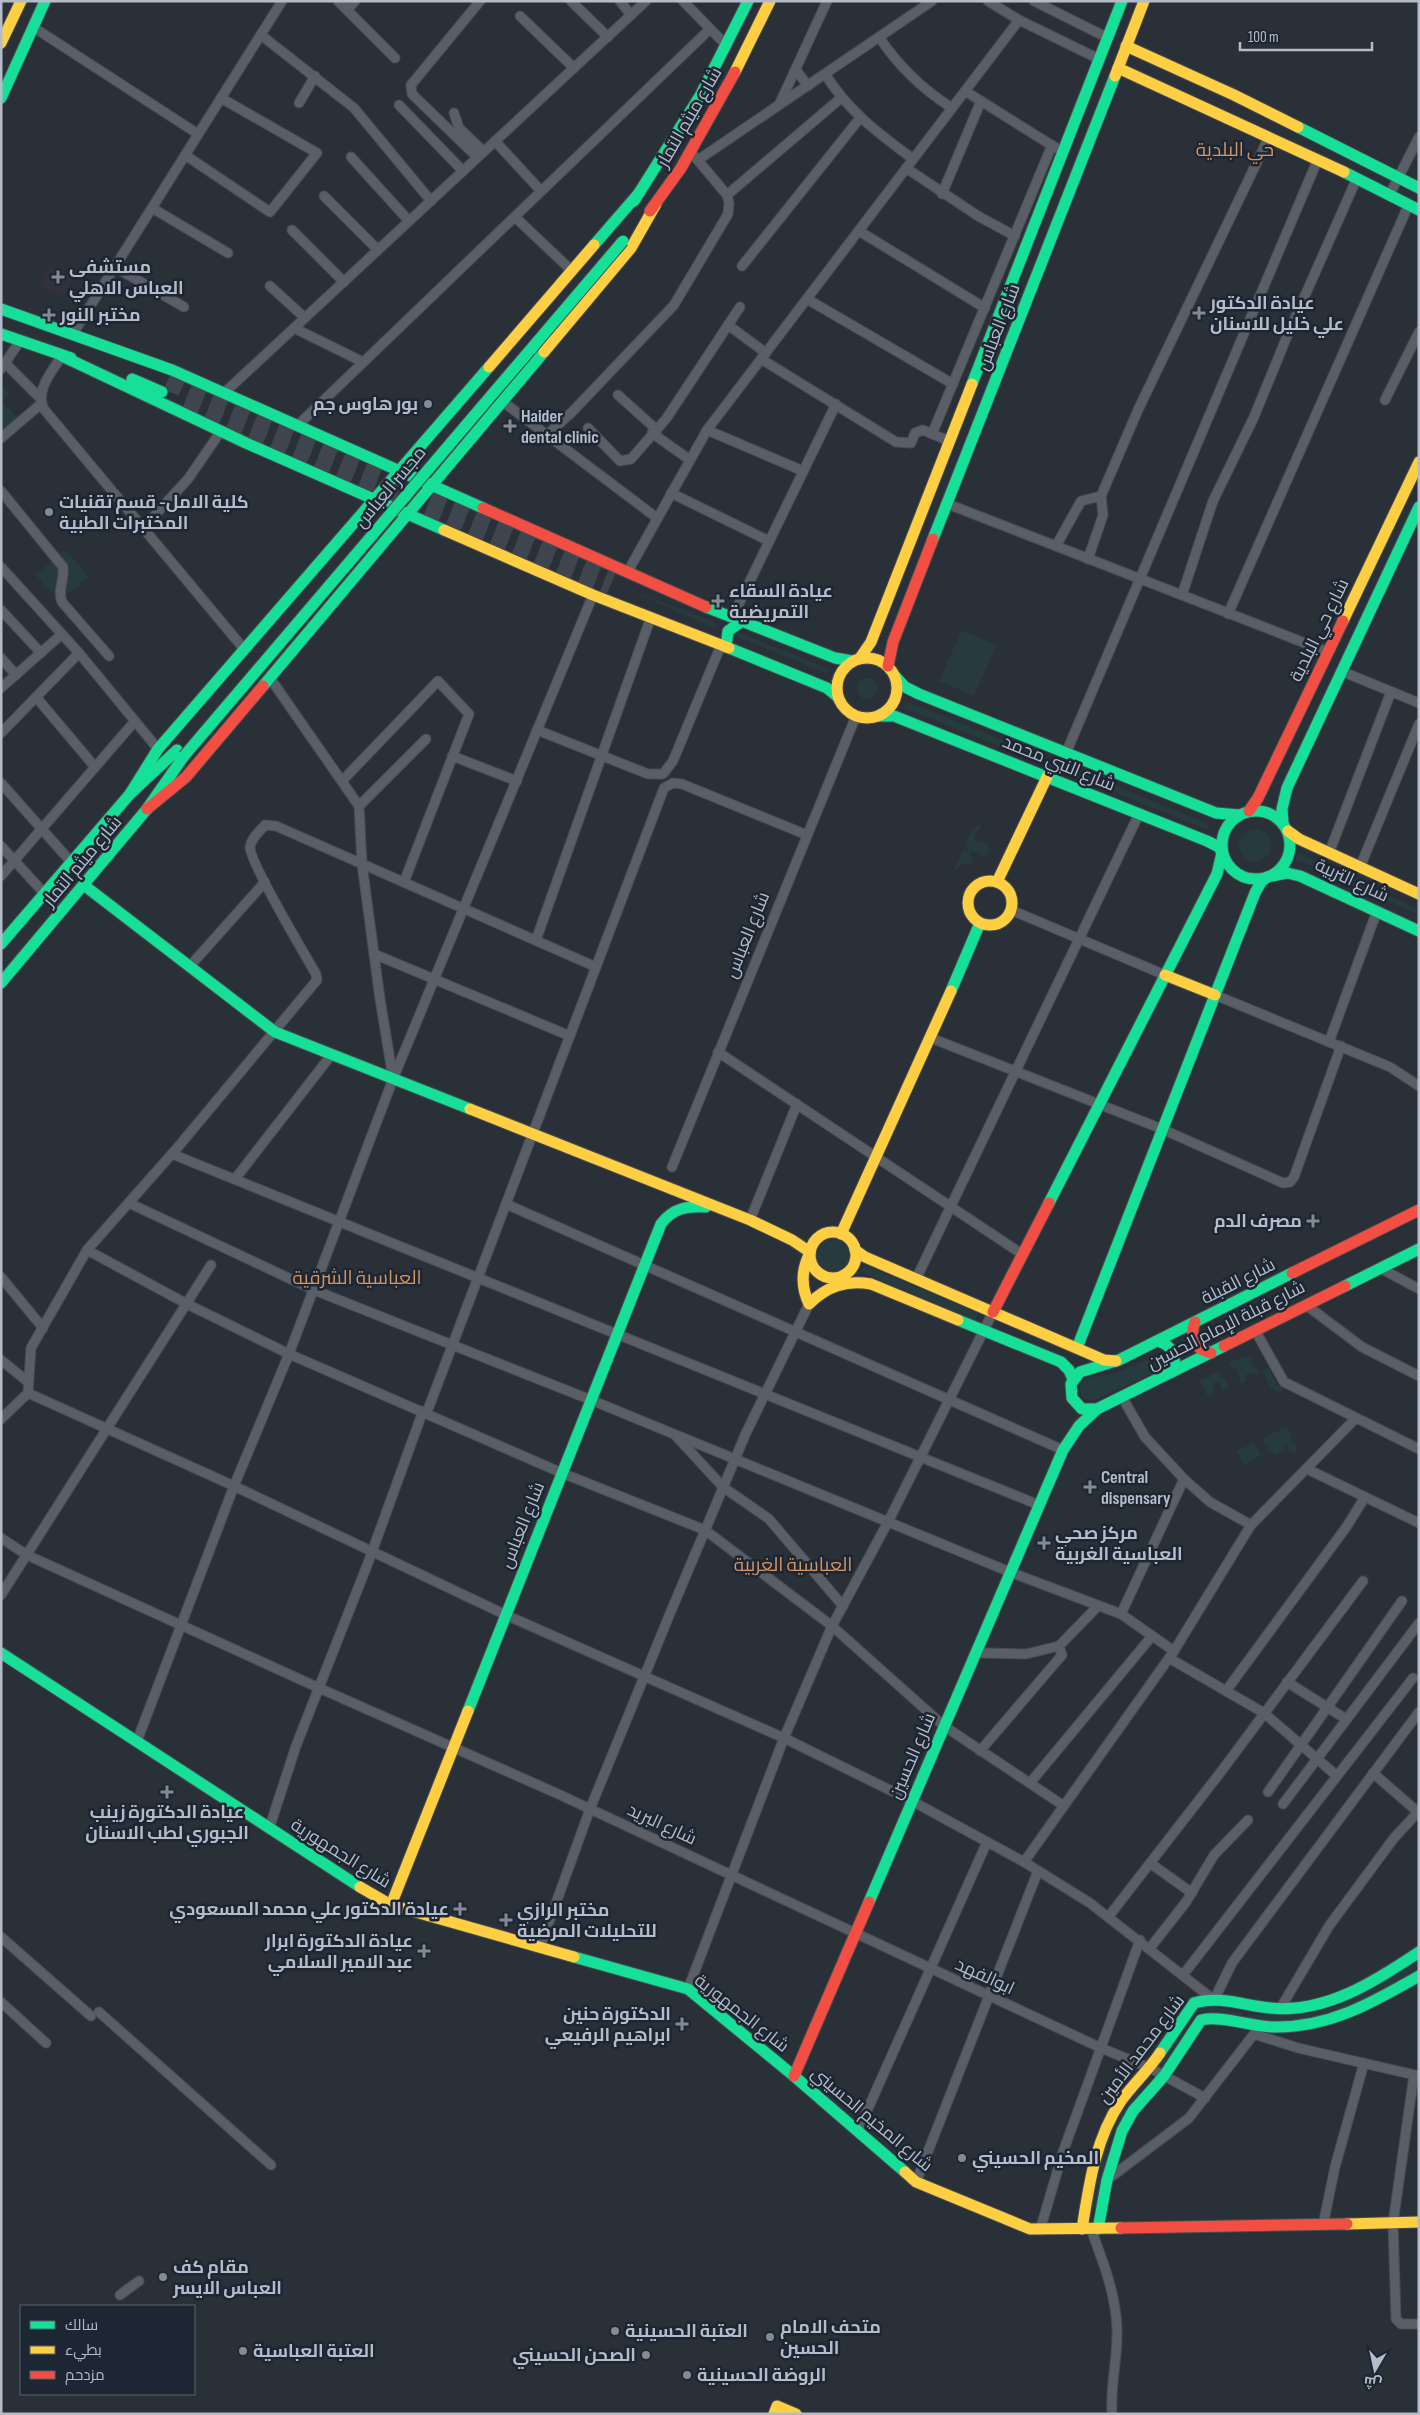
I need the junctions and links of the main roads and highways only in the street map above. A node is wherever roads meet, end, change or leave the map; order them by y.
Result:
1 (21, 1) edge
2 (45, 1) edge
3 (748, 1) edge
4 (770, 1) edge
5 (1122, 1) edge
6 (1144, 1) edge
7 (13, 19) junction
8 (32, 29) junction
9 (1, 43) edge
10 (1126, 46) junction
11 (1118, 68) junction
12 (1, 98) edge
13 (1419, 188) edge
14 (640, 192) junction
15 (656, 204) junction
16 (1414, 207) edge
17 (620, 238) junction
18 (1, 309) edge
19 (1, 334) edge
20 (72, 335) junction
21 (62, 356) junction
22 (417, 450) junction
23 (372, 458) junction
24 (1419, 462) edge
25 (446, 469) junction
26 (399, 470) junction
27 (432, 484) junction
28 (345, 487) junction
29 (457, 496) junction
30 (374, 499) junction
31 (1419, 507) edge
32 (407, 514) junction
33 (352, 525) junction
34 (1415, 525) edge
35 (442, 530) junction
36 (384, 542) junction
37 (614, 577) tunnel mouth
38 (608, 591) tunnel mouth
39 (696, 603) junction
40 (716, 612) junction
41 (737, 620) junction
42 (684, 629) junction
43 (706, 638) junction
44 (724, 646) junction
45 (856, 660) junction
46 (892, 671) junction
47 (838, 697) junction
48 (878, 716) junction
49 (180, 752) junction
50 (1276, 761) junction
51 (1295, 770) junction
52 (1047, 777) junction
53 (130, 794) junction
54 (147, 809) junction
55 (1244, 813) junction
56 (1285, 827) junction
57 (1222, 853) junction
58 (1267, 878) junction
59 (997, 882) junction
60 (85, 886) junction
61 (1419, 894) edge
62 (980, 923) junction
63 (1419, 931) edge
64 (1, 944) edge
65 (1165, 975) junction
66 (1, 983) edge
67 (1215, 995) junction
68 (723, 1210) junction
69 (1419, 1210) edge
70 (841, 1234) junction
71 (1419, 1248) edge
72 (855, 1250) junction
73 (810, 1253) junction
74 (993, 1312) junction
75 (1195, 1322) junction
76 (1157, 1341) junction
77 (1077, 1348) junction
78 (1211, 1353) junction
79 (1118, 1360) junction
80 (1172, 1372) junction
81 (1073, 1379) junction
82 (1097, 1409) junction
83 (1062, 1450) joint
84 (1, 1653) edge
85 (392, 1904) junction
86 (1419, 1952) edge
87 (1419, 1976) edge
88 (794, 2076) junction
89 (1419, 2222) edge
90 (1090, 2229) junction
91 (775, 2410) edge
92 (796, 2414) edge

1 - 7 main road
2 - 8 main road
3 - 14 main road, شارع ميثم التمار
4 - 15 main road, شارع ميثم التمار
5 - 45 main road, شارع العباس
6 - 10 main road, شارع العباس
7 - 8 main road
7 - 9 main road
8 - 12 main road
10 - 11 main road, شارع العباس
10 - 13 main road
11 - 16 main road
11 - 46 main road, شارع العباس
14 - 17 main road, شارع ميثم التمار
14 - 22 main road
15 - 17 main road, شارع ميثم التمار
15 - 25 main road
17 - 49 main road, مجسر العباس
18 - 20 main road
19 - 21 main road
20 - 21 main road
20 - 23 main road
21 - 28 main road
22 - 23 main road
22 - 26 main road
23 - 26 main road
24 - 50 main road, شارع حي البلدية
25 - 27 main road
25 - 29 main road
26 - 27 main road
26 - 30 main road
27 - 29 main road
27 - 32 main road
28 - 30 main road
28 - 33 main road
29 - 39 main road
30 - 32 main road
30 - 33 main road
31 - 34 main road
32 - 35 main road
32 - 36 main road
33 - 53 main road
34 - 51 main road
35 - 36 main road
35 - 42 main road
36 - 54 main road
37 - 39 main road
38 - 42 main road
39 - 40 main road
40 - 41 main road
40 - 43 main road
41 - 44 main road
41 - 45 main road
42 - 43 main road
43 - 44 main road
44 - 47 main road
45 - 46 main road
45 - 47 main road
46 - 48 main road
46 - 55 main road, شارع النبي محمد
47 - 48 main road
48 - 52 main road, شارع النبي محمد
49 - 53 main road, شارع ميثم التمار
49 - 54 main road, شارع ميثم التمار
50 - 51 main road
50 - 55 main road, شارع حي البلدية
51 - 56 main road
52 - 57 main road, شارع النبي محمد
52 - 59 main road
53 - 64 main road, شارع ميثم التمار
54 - 60 main road, شارع ميثم التمار
55 - 56 main road
55 - 57 main road
56 - 58 main road
56 - 61 main road, شارع التربية
57 - 58 main road
57 - 65 main road
58 - 63 main road, شارع التربية
58 - 67 main road
59 - 62 main road
59 - 62 main road
60 - 66 main road, شارع ميثم التمار
60 - 68 main road
62 - 70 main road
65 - 67 main road
65 - 74 main road
67 - 77 main road
68 - 73 main road
68 - 85 main road, شارع العباس
69 - 75 main road, شارع القبلة
70 - 72 main road
70 - 73 main road
71 - 78 main road, شارع قبلة الإمام الحسين
72 - 73 main road
72 - 74 main road
73 - 81 main road
74 - 77 main road
75 - 76 main road, شارع القبلة
75 - 78 main road
76 - 79 main road, شارع القبلة
76 - 80 main road
77 - 79 main road
78 - 80 main road, شارع قبلة الإمام الحسين
79 - 81 main road, شارع القبلة
80 - 82 main road, شارع قبلة الإمام الحسين
81 - 82 main road
82 - 83 main road, شارع قبلة الإمام الحسين
83 - 88 main road, شارع الحسين
84 - 85 main road, شارع الجمهورية
85 - 88 main road, شارع الجمهورية
86 - 90 main road, شارع محمد الأمين
87 - 90 main road, شارع محمد الأمين
88 - 90 main road, شارع المخيم الحسيني
89 - 90 main road, شارع المخيم الحسيني
91 - 92 main road

